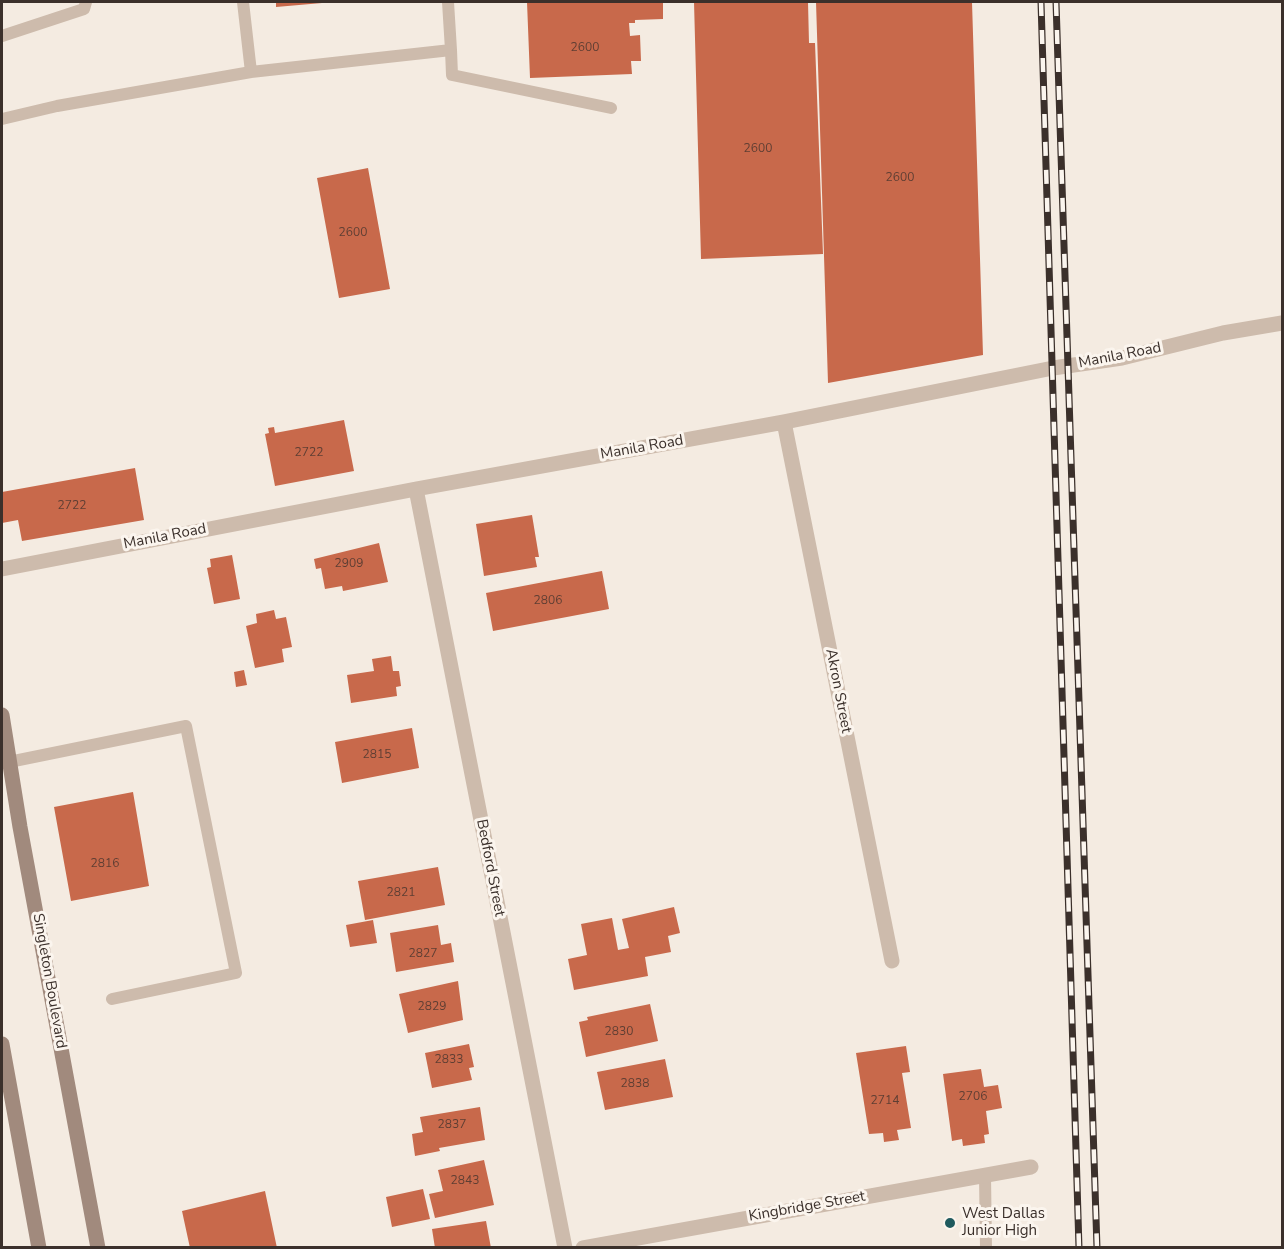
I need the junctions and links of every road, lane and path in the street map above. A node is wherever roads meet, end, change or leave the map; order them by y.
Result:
1 (86, 2) edge
2 (243, 2) edge
3 (448, 2) edge
4 (2, 36) edge
5 (451, 50) junction
6 (251, 72) junction
7 (610, 108) dead end
8 (2, 119) edge
9 (1282, 323) edge
10 (784, 422) junction
11 (416, 489) junction
12 (2, 568) edge
13 (2, 715) edge
14 (9, 762) junction
15 (8, 790) edge
16 (892, 961) dead end
17 (112, 999) dead end
18 (2, 1044) edge
19 (1031, 1167) dead end
20 (985, 1175) junction
21 (39, 1248) edge
22 (98, 1248) edge
23 (565, 1248) edge
24 (583, 1248) edge
25 (986, 1248) edge

1 - 4 lane
2 - 6 lane
3 - 5 lane
5 - 6 lane
5 - 7 lane
6 - 8 lane
9 - 10 street, Manila Road
10 - 11 street, Manila Road
10 - 16 street, Akron Street
11 - 12 street, Manila Road
11 - 23 street, Bedford Street
13 - 14 main road, Singleton Boulevard
14 - 15 main road, Singleton Boulevard
14 - 17 lane
15 - 22 main road, Singleton Boulevard
18 - 21 main road
19 - 20 street, Kingbridge Street
20 - 24 street, Kingbridge Street
20 - 25 lane

